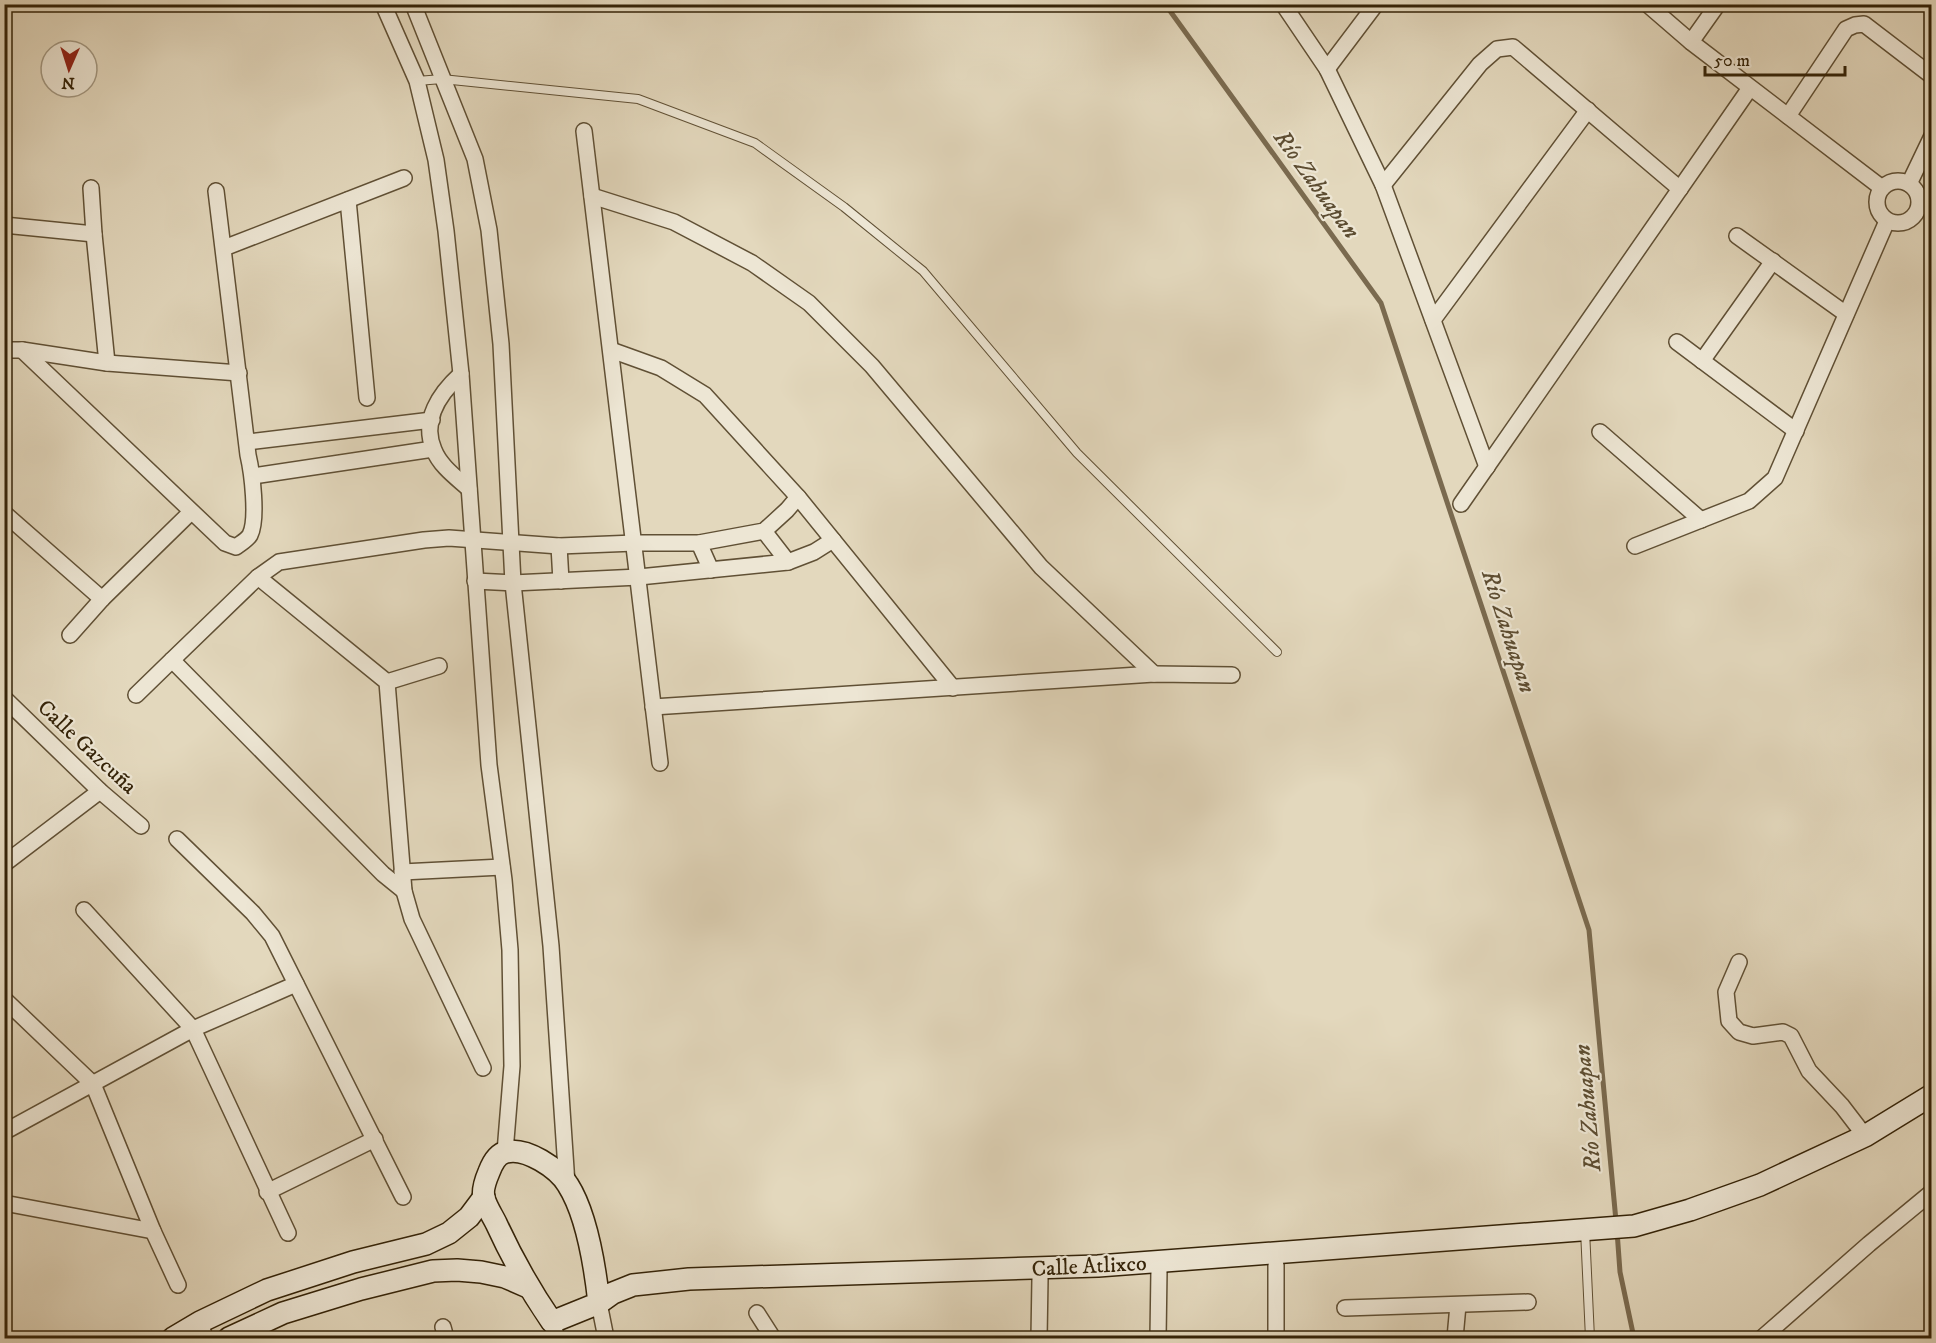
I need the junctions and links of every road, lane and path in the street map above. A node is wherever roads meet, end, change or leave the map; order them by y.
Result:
1 (383, 4) edge
2 (413, 4) edge
3 (1283, 4) edge
4 (1376, 4) edge
5 (1647, 4) edge
6 (1718, 4) edge
7 (1691, 42) junction
8 (1327, 69) junction
9 (1932, 76) edge
10 (442, 79) junction
11 (417, 81) junction
12 (1750, 88) junction
13 (1588, 110) junction
14 (1788, 116) junction
15 (584, 131) dead end
16 (1932, 136) edge
17 (404, 178) dead end
18 (1909, 184) junction
19 (1383, 185) junction
20 (91, 188) dead end
21 (1882, 188) junction
22 (1680, 189) junction
23 (216, 191) dead end
24 (592, 196) junction
25 (348, 200) junction
26 (1887, 221) junction
27 (4, 225) edge
28 (94, 234) junction
29 (1737, 236) dead end
30 (224, 248) junction
31 (1773, 261) junction
32 (1846, 314) junction
33 (1433, 320) junction
34 (1677, 342) dead end
35 (4, 350) edge
36 (22, 350) junction
37 (610, 350) junction
38 (1701, 361) junction
39 (107, 363) junction
40 (239, 373) junction
41 (461, 374) junction
42 (367, 398) dead end
43 (432, 420) junction
44 (1796, 431) junction
45 (1600, 432) dead end
46 (248, 442) junction
47 (433, 449) junction
48 (1487, 467) junction
49 (253, 476) junction
50 (469, 489) junction
51 (798, 497) junction
52 (1461, 504) dead end
53 (191, 512) junction
54 (4, 513) edge
55 (1701, 520) junction
56 (764, 531) junction
57 (473, 540) junction
58 (833, 540) junction
59 (510, 542) junction
60 (635, 543) junction
61 (699, 543) junction
62 (559, 546) junction
63 (1635, 546) dead end
64 (788, 562) junction
65 (711, 570) junction
66 (258, 577) junction
67 (639, 577) junction
68 (475, 581) junction
69 (561, 581) junction
70 (513, 583) junction
71 (102, 599) junction
72 (70, 635) dead end
73 (1277, 652) dead end
74 (172, 660) junction
75 (439, 666) dead end
76 (1154, 674) junction
77 (1232, 675) dead end
78 (387, 682) junction
79 (953, 688) junction
80 (136, 695) dead end
81 (4, 698) edge
82 (653, 707) junction
83 (660, 763) dead end
84 (100, 791) junction
85 (141, 826) dead end
86 (177, 839) dead end
87 (4, 864) edge
88 (502, 867) junction
89 (402, 872) junction
90 (404, 891) junction
91 (84, 910) dead end
92 (1739, 962) dead end
93 (296, 984) junction
94 (4, 999) edge
95 (194, 1029) junction
96 (483, 1068) dead end
97 (93, 1084) junction
98 (1932, 1095) edge
99 (4, 1132) edge
100 (1865, 1136) junction
101 (375, 1139) junction
102 (505, 1152) junction
103 (567, 1184) junction
104 (267, 1191) junction
105 (1932, 1192) edge
106 (402, 1197) dead end
107 (484, 1197) junction
108 (4, 1203) edge
109 (1585, 1228) junction
110 (153, 1231) junction
111 (288, 1233) dead end
112 (426, 1244) junction
113 (353, 1262) junction
114 (1276, 1265) dead end
115 (1159, 1270) dead end
116 (433, 1271) junction
117 (1040, 1278) dead end
118 (178, 1285) dead end
119 (528, 1287) junction
120 (361, 1289) junction
121 (1528, 1302) dead end
122 (599, 1303) junction
123 (1458, 1305) junction
124 (1345, 1308) dead end
125 (757, 1313) dead end
126 (203, 1330) edge
127 (555, 1330) edge
128 (173, 1338) edge
129 (229, 1338) edge
130 (606, 1338) edge
131 (772, 1338) edge
132 (1040, 1338) edge
133 (1158, 1338) edge
134 (1276, 1338) edge
135 (1455, 1338) edge
136 (1590, 1338) edge
137 (1762, 1338) edge

1 - 11 street
2 - 10 street
3 - 8 street
4 - 8 street
5 - 7 street
6 - 7 street
7 - 12 street
8 - 19 street
9 - 14 street
10 - 11 lane
10 - 59 street
10 - 73 lane
11 - 41 street
12 - 14 street
12 - 22 street
13 - 19 street
13 - 22 street
13 - 33 street
14 - 21 street
15 - 24 street
16 - 18 street
17 - 25 street
18 - 21 street
18 - 26 street
19 - 33 street
20 - 28 street
21 - 26 street
22 - 48 street
23 - 30 street
24 - 37 street
24 - 76 street
25 - 30 street
25 - 42 street
26 - 32 street
27 - 28 street
28 - 39 street
29 - 31 street
30 - 40 street
31 - 32 street
31 - 38 street
32 - 44 street
33 - 48 street
34 - 38 street
35 - 36 street
36 - 39 street
36 - 53 street
37 - 51 street
37 - 60 street
38 - 44 street
39 - 40 street
40 - 46 street
41 - 43 street
41 - 50 street
43 - 46 street
43 - 47 street
44 - 55 street
45 - 55 street
46 - 49 street
47 - 49 street
47 - 50 street
48 - 52 street
49 - 53 street
50 - 57 street
51 - 56 street
51 - 58 street
53 - 71 street
54 - 71 street
55 - 63 street
56 - 61 street
56 - 64 street
57 - 59 street
57 - 66 street
57 - 68 street
58 - 64 street
58 - 79 street
59 - 62 street
59 - 70 street
60 - 61 street
60 - 62 street
60 - 67 street
61 - 65 street
62 - 69 street
64 - 65 street
65 - 67 street
66 - 74 street
66 - 78 street
67 - 69 street
67 - 82 street
68 - 70 street
68 - 88 street
69 - 70 street
70 - 103 street
71 - 72 street
74 - 80 street
74 - 90 street
75 - 78 street
76 - 77 street
76 - 79 street
78 - 89 street
79 - 82 street
81 - 84 street, Calle Gazcuña
82 - 83 street
84 - 85 street, Calle Gazcuña
84 - 87 street
86 - 93 street
88 - 89 street
88 - 102 street
89 - 90 street
90 - 96 street
91 - 95 street
92 - 100 street
93 - 95 street
93 - 101 street
94 - 97 street
95 - 97 street
95 - 104 street
97 - 99 street
97 - 110 street
98 - 100 street, Calle Atlixco
100 - 109 street, Calle Atlixco
101 - 104 street
101 - 106 street
102 - 103 street
102 - 107 street
103 - 122 street
104 - 111 street
105 - 137 street
107 - 112 street
107 - 119 street
108 - 110 street
109 - 122 street, Calle Atlixco
109 - 136 lane
110 - 118 street
112 - 113 street
112 - 116 street
113 - 120 street
113 - 126 street
114 - 134 street
115 - 133 street
116 - 119 street
116 - 120 street
117 - 132 street
119 - 127 street
120 - 129 street
121 - 123 street
122 - 127 street, Calle Atlixco
122 - 130 street
123 - 124 street
123 - 135 street
125 - 131 street
126 - 128 street

